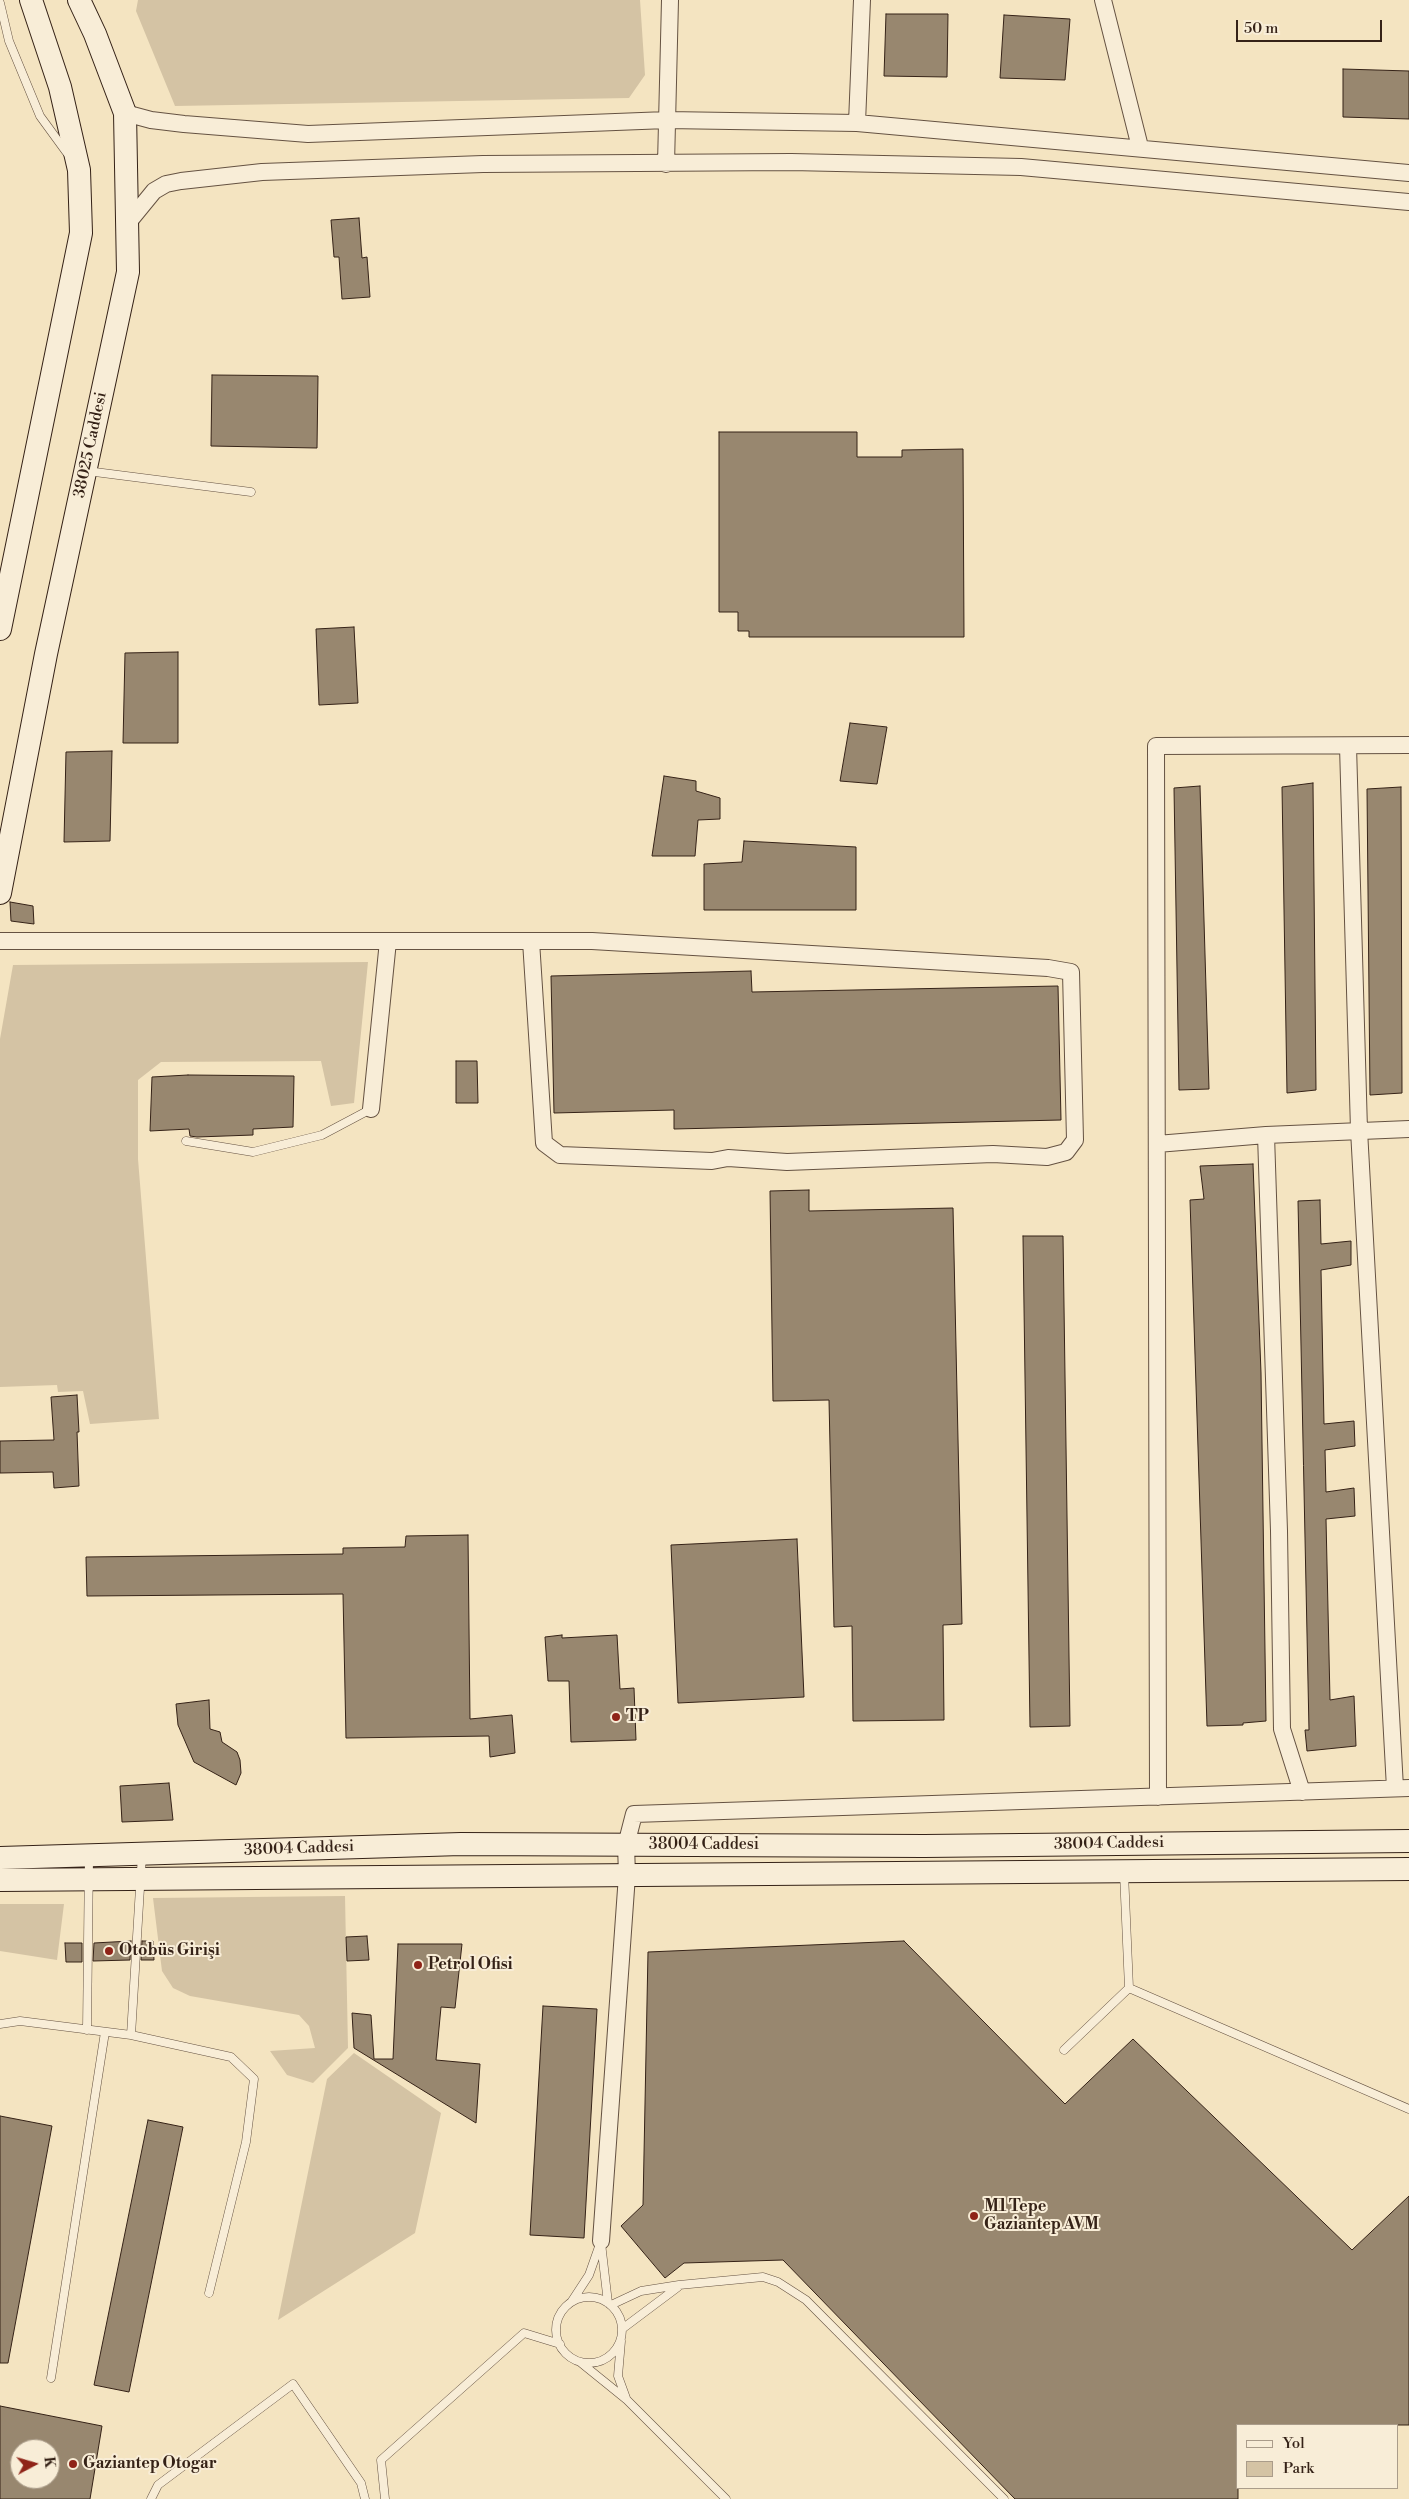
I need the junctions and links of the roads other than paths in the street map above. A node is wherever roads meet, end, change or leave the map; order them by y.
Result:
1 (31, 0) edge
2 (79, 0) edge
3 (670, 0) edge
4 (862, 0) edge
5 (1103, 0) edge
6 (0, 3) edge
7 (125, 113) junction
8 (667, 120) junction
9 (856, 123) junction
10 (1140, 146) junction
11 (666, 164) junction
12 (79, 170) junction
13 (1409, 172) edge
14 (1409, 202) edge
15 (127, 224) junction
16 (85, 471) junction
17 (251, 492) dead end
18 (0, 629) edge
19 (1409, 745) edge
20 (1348, 746) junction
21 (0, 893) edge
22 (0, 941) edge
23 (388, 941) junction
24 (531, 941) junction
25 (371, 1109) joint
26 (1409, 1129) edge
27 (1359, 1130) junction
28 (1266, 1134) junction
29 (186, 1141) dead end
30 (1157, 1144) junction
31 (1402, 1788) edge
32 (1302, 1792) junction
33 (1158, 1797) junction
34 (1409, 1841) edge
35 (1127, 1844) junction
36 (626, 1845) junction
37 (142, 1853) junction
38 (89, 1855) junction
39 (0, 1858) edge
40 (1409, 1869) edge
41 (1124, 1872) junction
42 (627, 1875) junction
43 (139, 1878) junction
44 (91, 1879) junction
45 (0, 1880) edge
46 (1129, 1988) junction
47 (0, 2024) edge
48 (87, 2030) junction
49 (105, 2032) junction
50 (132, 2035) junction
51 (1064, 2050) dead end
52 (1409, 2109) edge
53 (601, 2241) junction
54 (679, 2286) junction
55 (210, 2293) dead end
56 (572, 2301) junction
57 (609, 2304) junction
58 (622, 2332) junction
59 (560, 2344) junction
60 (580, 2362) junction
61 (51, 2378) dead end
62 (627, 2400) junction
63 (151, 2499) edge
64 (365, 2499) edge
65 (385, 2499) edge
66 (726, 2499) edge
67 (1004, 2499) edge

1 - 12 street
2 - 7 street, 38025 Caddesi
3 - 8 street
4 - 9 street
5 - 10 street
6 - 12 lane
7 - 8 street
7 - 15 street, 38025 Caddesi
8 - 9 street
8 - 11 street
9 - 10 street
10 - 13 street
11 - 14 street
11 - 15 street
12 - 18 street
15 - 16 street, 38025 Caddesi
16 - 17 lane
16 - 21 street, 38025 Caddesi
19 - 20 street
20 - 27 street
20 - 30 street
22 - 23 street
23 - 24 street
23 - 25 street
24 - 24 street
25 - 29 lane
26 - 27 street
27 - 28 street
27 - 31 street
28 - 30 street
28 - 32 street
30 - 33 street
31 - 32 street
32 - 33 street
33 - 36 street
34 - 35 street, 38004 Caddesi
35 - 36 street, 38004 Caddesi
35 - 41 street
36 - 37 street, 38004 Caddesi
36 - 42 street
37 - 38 street, 38004 Caddesi
37 - 43 lane
38 - 39 street, 38004 Caddesi
38 - 44 lane
40 - 41 street, 38004 Caddesi
41 - 42 street, 38004 Caddesi
41 - 46 lane
42 - 43 street, 38004 Caddesi
42 - 53 street
43 - 44 street, 38004 Caddesi
43 - 50 lane
44 - 45 street, 38004 Caddesi
44 - 48 lane
46 - 51 lane
46 - 52 lane
47 - 48 lane
48 - 49 lane
49 - 50 lane
49 - 61 lane
50 - 55 lane
53 - 56 lane
53 - 57 lane
54 - 57 lane
54 - 58 lane
54 - 67 lane
56 - 57 lane
56 - 59 lane
57 - 58 lane
58 - 60 lane
58 - 62 lane
59 - 60 lane
59 - 65 lane
60 - 62 lane
62 - 66 lane
63 - 64 lane

